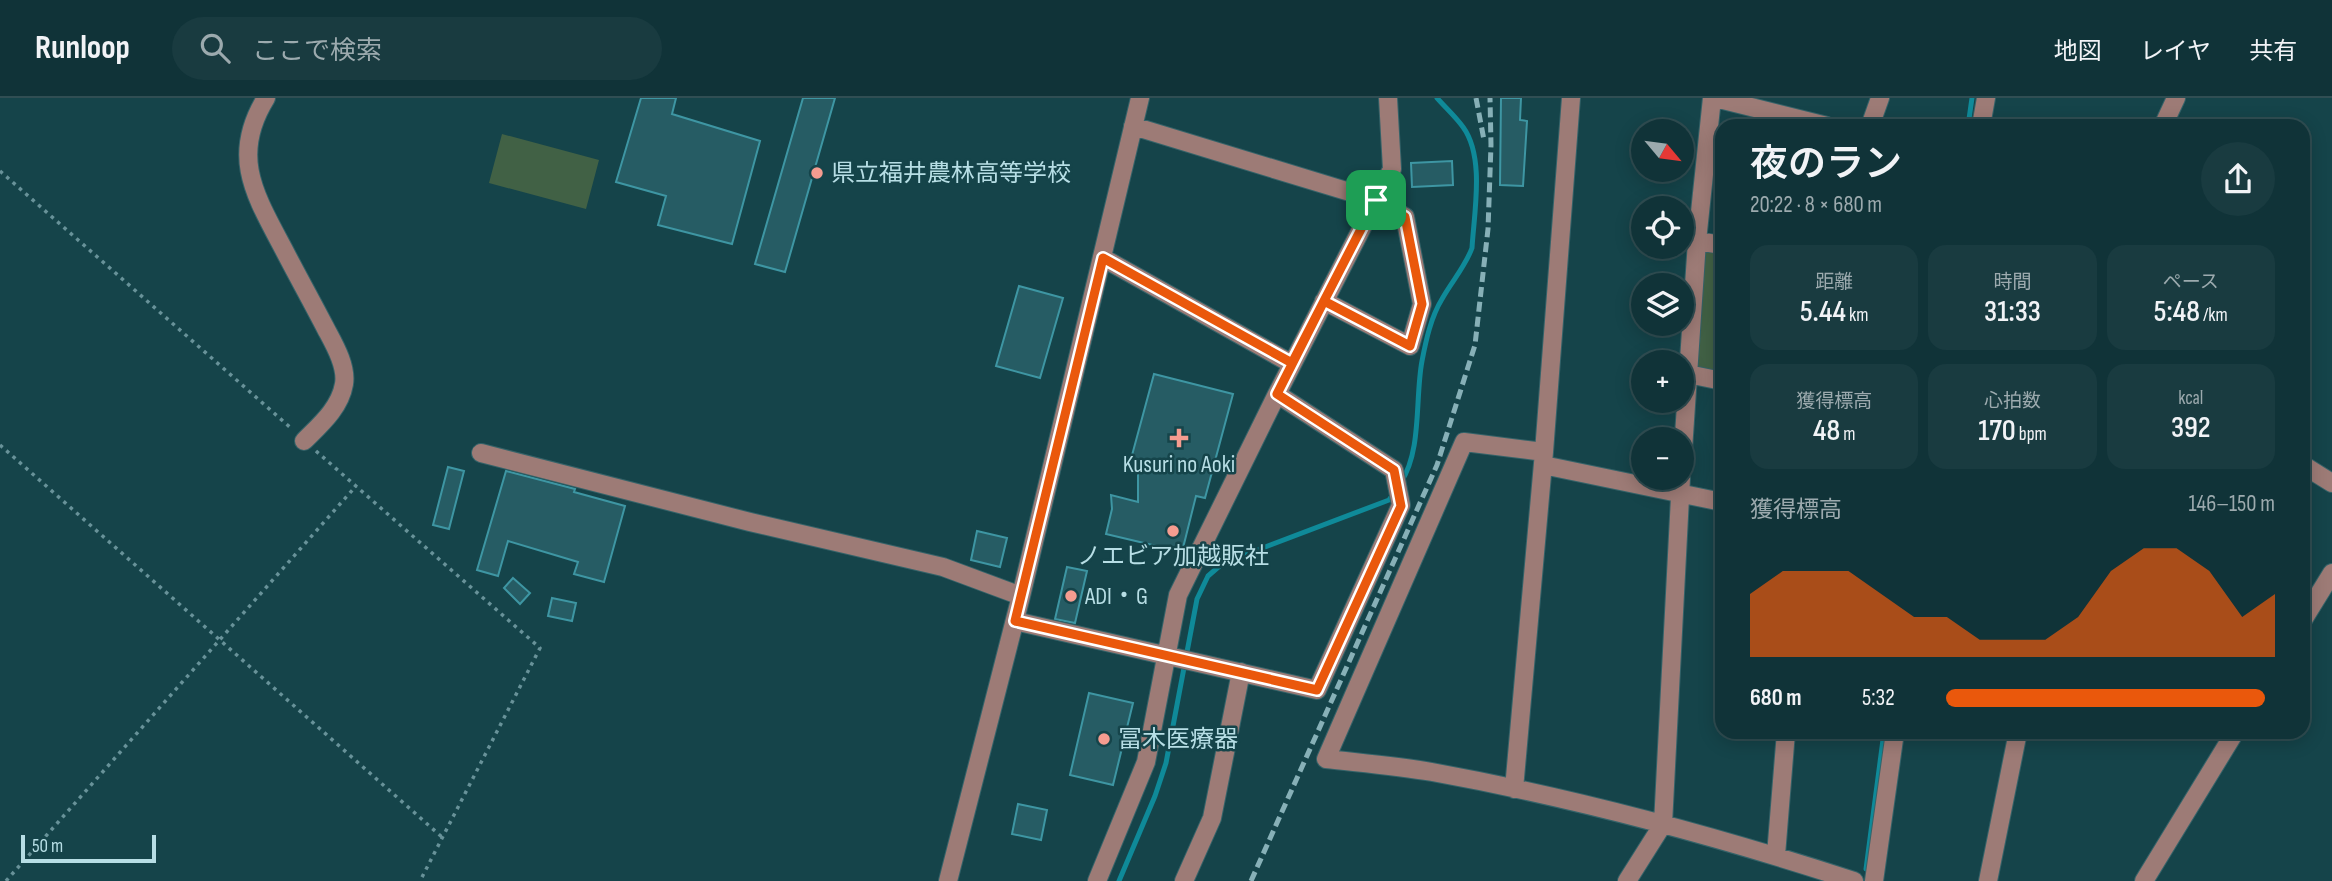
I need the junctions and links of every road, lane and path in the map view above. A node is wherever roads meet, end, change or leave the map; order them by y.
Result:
1 (266, 98) edge
2 (1140, 98) edge
3 (1388, 98) edge
4 (1571, 98) edge
5 (1714, 98) edge
6 (1880, 98) edge
7 (1986, 98) edge
8 (2176, 98) edge
9 (1799, 119) edge
10 (1872, 119) edge
11 (1982, 119) edge
12 (2166, 119) edge
13 (1133, 126) junction
14 (0, 171) edge
15 (1376, 200) junction
16 (1697, 240) junction
17 (1715, 244) edge
18 (1103, 258) junction
19 (1324, 301) junction
20 (1690, 350) edge
21 (1292, 363) junction
22 (1694, 375) edge
23 (1715, 380) edge
24 (1277, 394) junction
25 (304, 441) junction
26 (0, 445) edge
27 (481, 453) dead end
28 (1543, 459) junction
29 (2310, 470) edge
30 (1631, 476) edge
31 (2332, 483) edge
32 (356, 486) junction
33 (1680, 490) edge
34 (1692, 490) edge
35 (1715, 499) edge
36 (2332, 573) edge
37 (1021, 596) junction
38 (2310, 609) edge
39 (1015, 621) junction
40 (219, 640) junction
41 (1167, 656) junction
42 (1241, 673) junction
43 (1786, 739) edge
44 (1894, 739) edge
45 (2017, 739) edge
46 (2231, 739) edge
47 (1514, 789) junction
48 (1663, 824) junction
49 (443, 838) junction
50 (1776, 855) junction
51 (6, 881) edge
52 (420, 881) edge
53 (948, 881) edge
54 (1097, 881) edge
55 (1184, 881) edge
56 (1627, 881) edge
57 (1854, 881) edge
58 (1874, 881) edge
59 (1988, 881) edge
60 (2144, 881) edge

1 - 25 street
2 - 13 street
3 - 15 street
4 - 28 street
5 - 9 street
5 - 16 street
6 - 10 street
7 - 11 street
8 - 12 street
13 - 15 street
13 - 18 street
14 - 25 path
15 - 19 street
15 - 19 street
16 - 17 street
16 - 20 street
18 - 21 street
18 - 37 street
19 - 21 street
21 - 24 street
22 - 23 street
24 - 41 street
24 - 42 street
25 - 32 path
26 - 40 path
27 - 37 street
28 - 30 street
28 - 47 street
28 - 47 street
29 - 31 street
32 - 40 path
32 - 49 path
33 - 48 street
34 - 35 street
36 - 38 street
37 - 39 street
39 - 41 street
39 - 53 street
40 - 49 path
40 - 51 path
41 - 42 street
41 - 54 street
42 - 55 street
43 - 50 street
44 - 58 street
45 - 59 street
46 - 60 street
47 - 48 street
48 - 50 street
48 - 56 street
49 - 52 path
50 - 57 street

